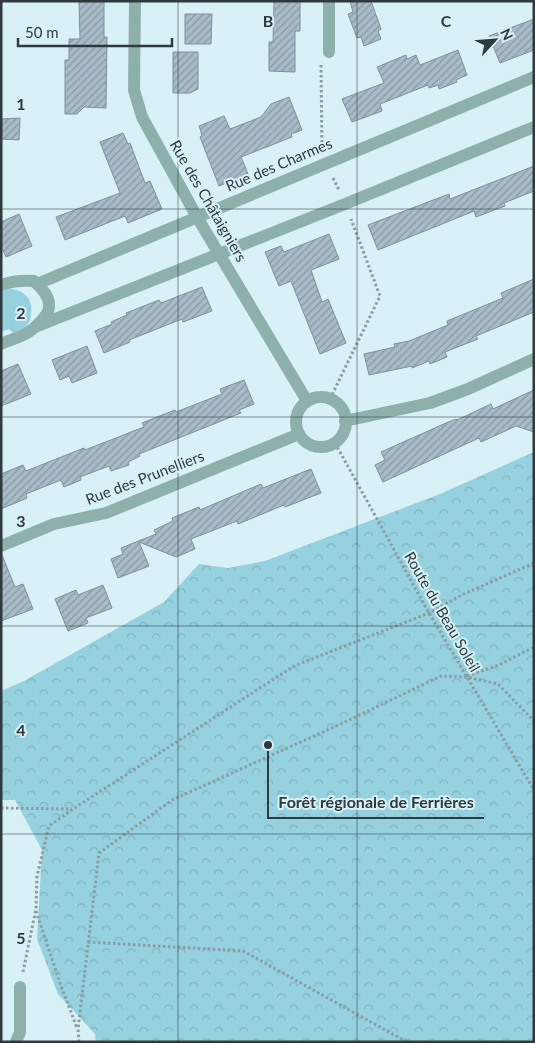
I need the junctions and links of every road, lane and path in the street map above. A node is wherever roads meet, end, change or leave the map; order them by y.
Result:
1 (135, 1) edge
2 (329, 1) edge
3 (329, 52) joint
4 (534, 77) edge
5 (534, 127) edge
6 (327, 163) junction
7 (345, 204) junction
8 (197, 217) junction
9 (218, 253) junction
10 (37, 284) junction
11 (1, 286) edge
12 (35, 327) junction
13 (1, 344) edge
14 (534, 359) edge
15 (330, 399) junction
16 (307, 401) junction
17 (346, 421) junction
18 (299, 434) junction
19 (334, 443) junction
20 (1, 546) edge
21 (534, 563) edge
22 (428, 613) junction
23 (534, 647) edge
24 (467, 677) junction
25 (534, 722) edge
26 (534, 790) edge
27 (1, 808) edge
28 (73, 809) junction
29 (36, 909) junction
30 (88, 942) junction
31 (20, 987) joint
32 (78, 1028) junction
33 (16, 1042) edge
34 (79, 1042) edge
35 (407, 1042) edge

1 - 8 street, Rue des Châtaigniers
2 - 3 street
3 - 6 path
4 - 6 street, Rue des Charmes
5 - 7 street
6 - 7 path
6 - 8 street, Rue des Charmes
7 - 9 street
7 - 15 path
8 - 9 street, Rue des Châtaigniers
8 - 10 street, Rue des Charmes
9 - 12 street
9 - 16 street, Rue des Châtaigniers
10 - 11 street, Rue des Charmes
10 - 12 street
12 - 13 street
14 - 17 street
15 - 16 street
15 - 17 street
16 - 18 street
17 - 19 street
18 - 19 street
18 - 20 street, Rue des Prunelliers
19 - 22 path, Route du Beau Soleil
21 - 22 path
22 - 24 path, Route du Beau Soleil
22 - 28 path
23 - 24 path
24 - 25 path
24 - 26 path, Route du Beau Soleil
24 - 30 path
27 - 28 path
28 - 29 path
29 - 31 path
29 - 32 path
30 - 32 path
30 - 35 path
31 - 33 street
32 - 34 path

